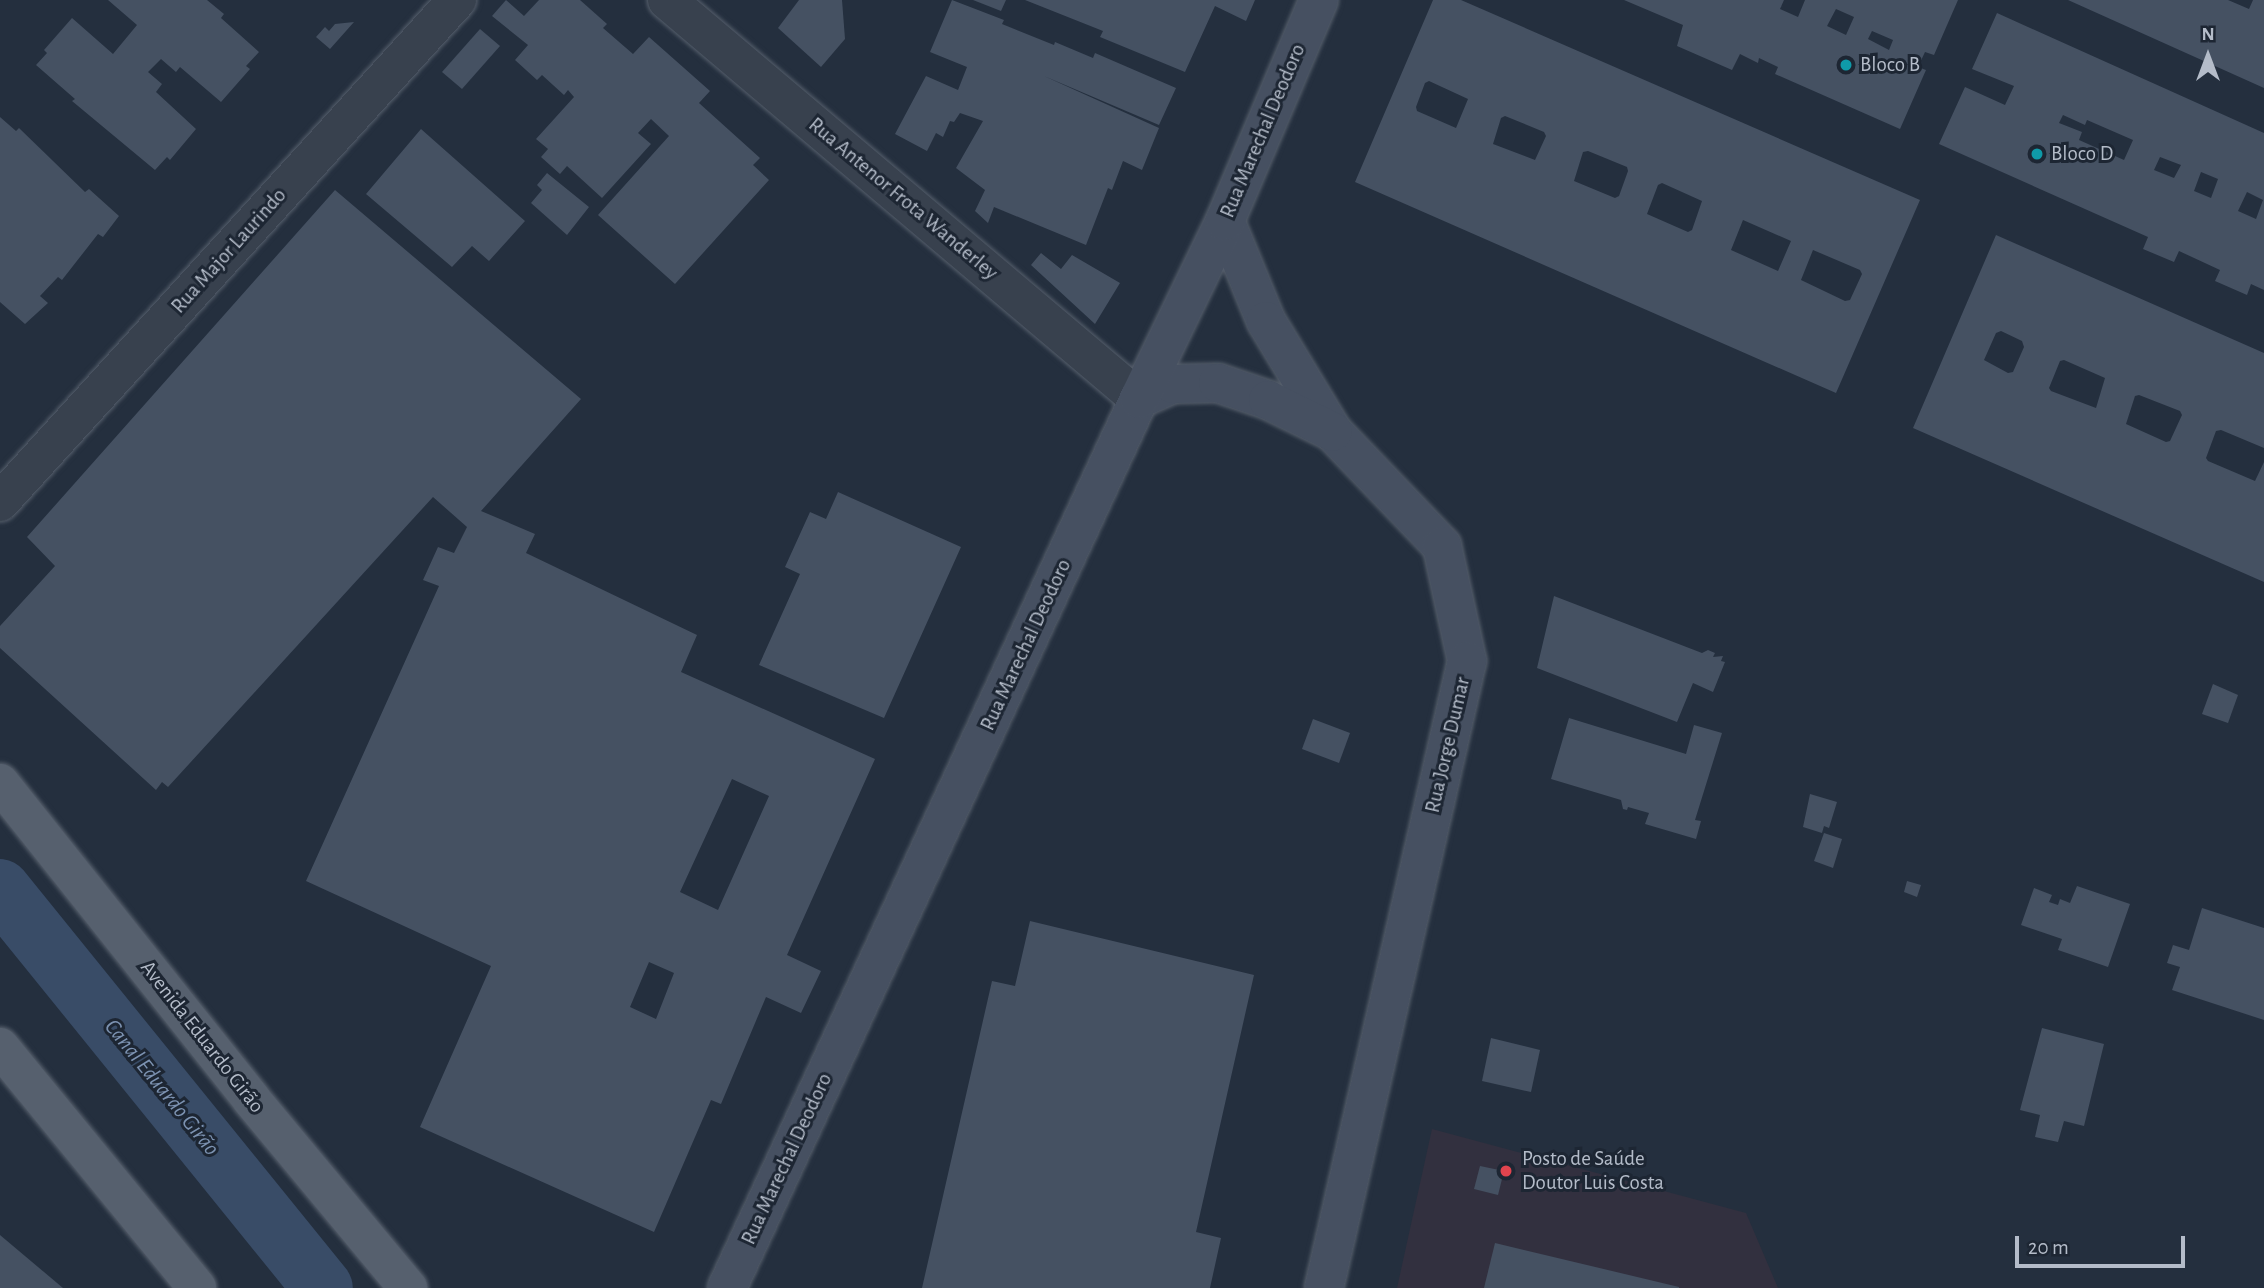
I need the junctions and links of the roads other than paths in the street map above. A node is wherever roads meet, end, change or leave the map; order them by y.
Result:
1 (457, 0) edge
2 (667, 0) edge
3 (1319, 0) edge
4 (1225, 221) junction
5 (1139, 399) junction
6 (1333, 432) junction
7 (0, 502) edge
8 (0, 783) edge
9 (0, 1047) edge
10 (197, 1288) edge
11 (408, 1288) edge
12 (727, 1288) edge
13 (1324, 1288) edge

1 - 7 street, Rua Major Laurindo
2 - 5 street, Rua Antenor Frota Wanderley
3 - 4 street, Rua Marechal Deodoro
4 - 5 street, Rua Marechal Deodoro
4 - 6 street, Rua Jorge Dumar
5 - 6 street
5 - 12 street, Rua Marechal Deodoro
6 - 13 street, Rua Jorge Dumar
8 - 11 main road, Avenida Eduardo Girão
9 - 10 main road

